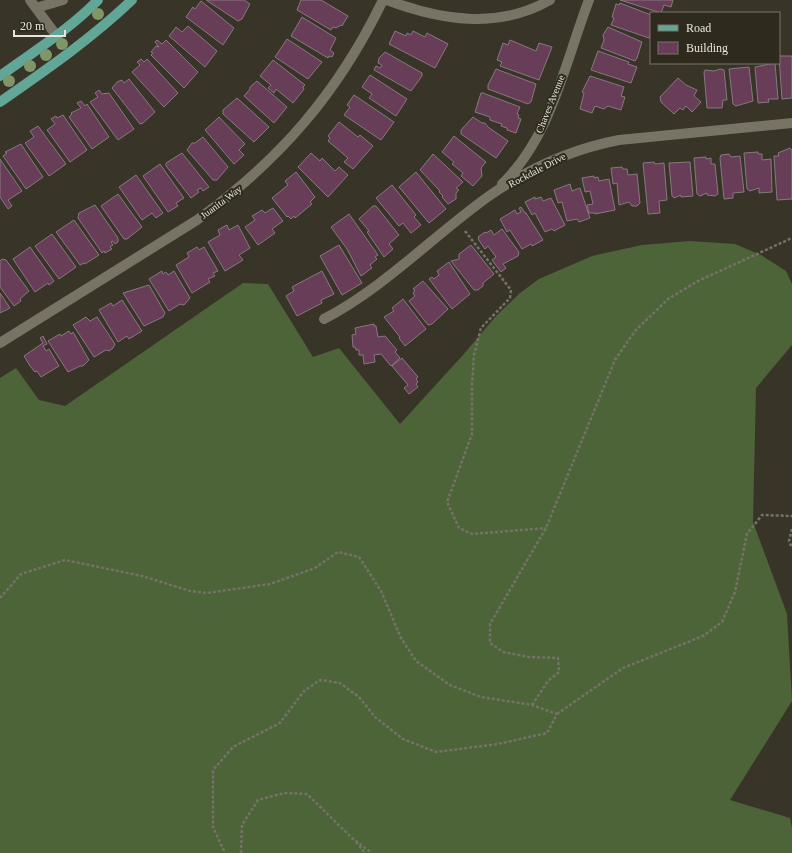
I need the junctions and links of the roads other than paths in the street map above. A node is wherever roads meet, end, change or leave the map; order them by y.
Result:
1 (63, 0) edge
2 (98, 0) edge
3 (132, 0) edge
4 (383, 0) edge
5 (387, 0) edge
6 (550, 0) edge
7 (589, 0) edge
8 (33, 4) edge
9 (56, 35) junction
10 (0, 76) edge
11 (0, 102) edge
12 (792, 123) edge
13 (490, 196) junction
14 (324, 319) dead end
15 (0, 343) edge

1 - 8 street
2 - 9 main road
3 - 11 main road
4 - 15 street, Juanita Way
5 - 6 street
7 - 13 street, Chaves Avenue
8 - 9 street
9 - 10 main road
12 - 13 street, Rockdale Drive
13 - 14 street, Rockdale Drive

